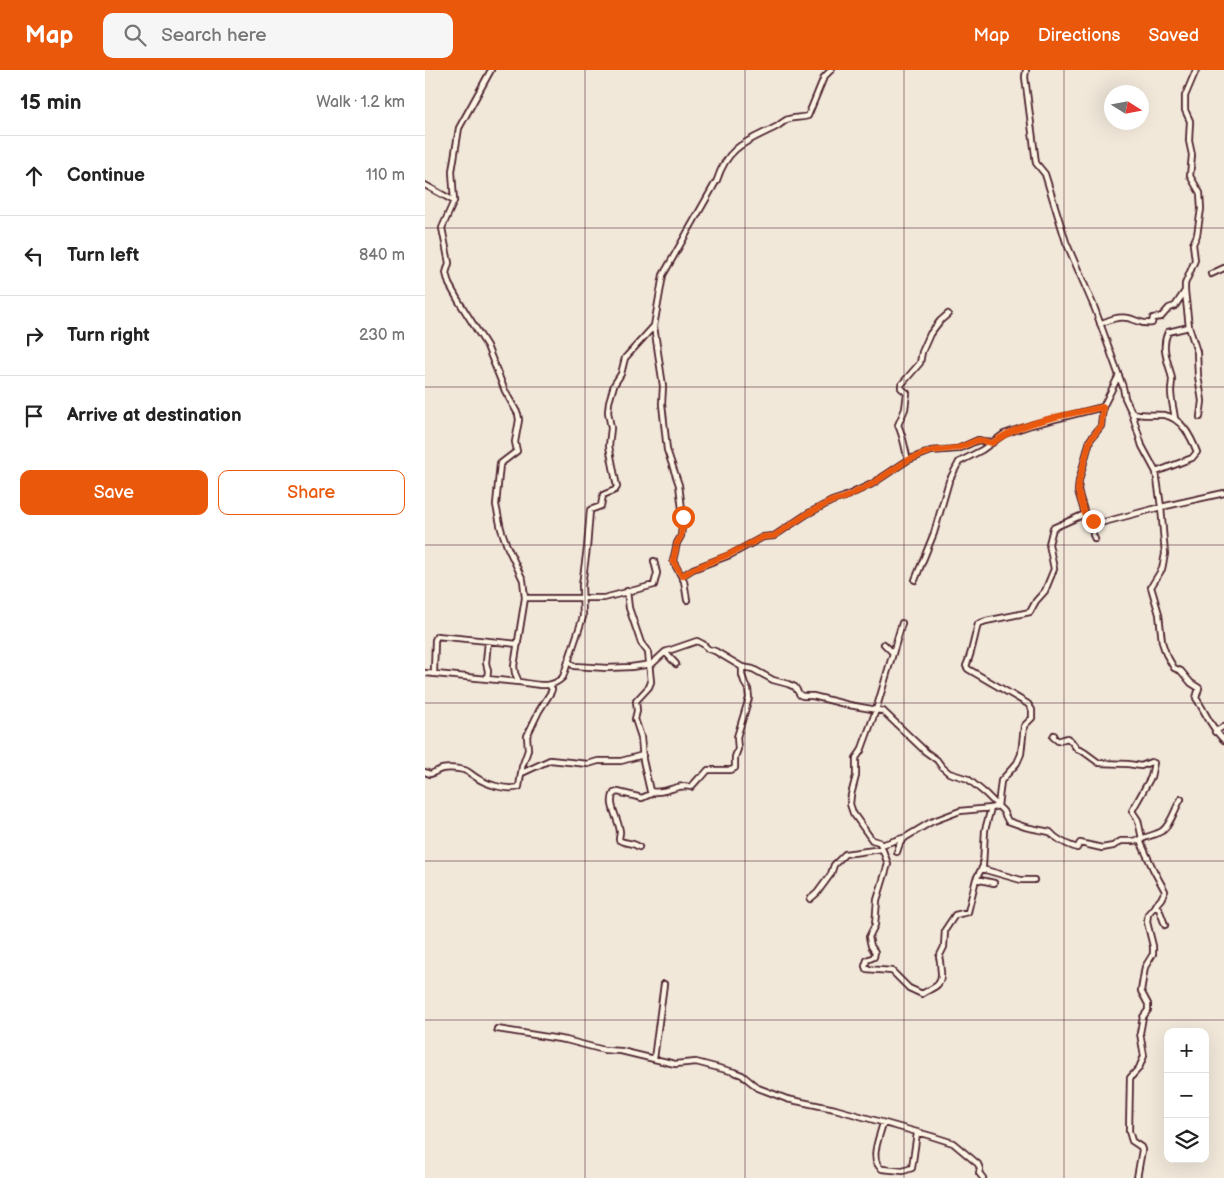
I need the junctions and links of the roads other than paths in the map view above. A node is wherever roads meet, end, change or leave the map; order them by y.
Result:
1 (491, 70) edge
2 (831, 70) edge
3 (1026, 70) edge
4 (1197, 70) edge
5 (425, 186) edge
6 (454, 201) junction
7 (1224, 268) edge
8 (1211, 274) dead end
9 (1185, 291) junction
10 (948, 314) dead end
11 (1100, 324) junction
12 (654, 326) junction
13 (1189, 327) junction
14 (1119, 375) junction
15 (1103, 407) junction
16 (1132, 413) junction
17 (1200, 417) dead end
18 (1175, 419) junction
19 (992, 443) junction
20 (908, 460) junction
21 (1156, 472) junction
22 (1224, 493) edge
23 (1161, 507) junction
24 (1085, 514) junction
25 (1093, 521) junction
26 (1095, 540) dead end
27 (654, 561) dead end
28 (682, 576) junction
29 (915, 580) dead end
30 (627, 591) junction
31 (583, 597) junction
32 (525, 598) junction
33 (687, 600) dead end
34 (902, 623) dead end
35 (488, 641) junction
36 (518, 644) junction
37 (883, 644) dead end
38 (665, 652) junction
39 (893, 653) junction
40 (568, 661) junction
41 (650, 664) junction
42 (676, 664) dead end
43 (742, 667) junction
44 (425, 672) edge
45 (434, 673) junction
46 (487, 679) junction
47 (519, 682) junction
48 (550, 686) junction
49 (876, 710) junction
50 (1224, 726) edge
51 (1215, 732) junction
52 (1054, 735) dead end
53 (1224, 740) edge
54 (643, 755) junction
55 (425, 772) edge
56 (522, 773) junction
57 (655, 792) junction
58 (1181, 799) dead end
59 (998, 806) junction
60 (991, 808) junction
61 (906, 838) junction
62 (1142, 839) junction
63 (639, 847) dead end
64 (881, 847) junction
65 (897, 852) dead end
66 (982, 869) junction
67 (975, 879) junction
68 (1034, 880) dead end
69 (994, 883) dead end
70 (810, 899) dead end
71 (1155, 905) junction
72 (1165, 925) dead end
73 (664, 984) dead end
74 (497, 1029) dead end
75 (654, 1059) junction
76 (883, 1123) junction
77 (917, 1133) junction
78 (983, 1178) edge
79 (1137, 1178) edge

1 - 6 street
2 - 12 street
3 - 11 street
4 - 9 street
5 - 6 street
6 - 32 street
7 - 8 street
9 - 11 street
9 - 13 street
10 - 20 street
11 - 14 street
12 - 28 street
12 - 31 street
13 - 17 street
13 - 18 street
14 - 15 street
14 - 16 street
15 - 19 street
15 - 24 street
16 - 18 street
16 - 21 street
18 - 21 street
19 - 20 street
19 - 29 street
20 - 28 street
21 - 23 street
22 - 23 street
23 - 25 street
23 - 51 street
24 - 25 street
24 - 59 street
25 - 26 street
27 - 30 street
28 - 33 street
30 - 31 street
30 - 41 street
31 - 32 street
31 - 40 street
32 - 36 street
34 - 39 street
35 - 36 street
35 - 45 street
35 - 46 street
36 - 47 street
37 - 39 street
38 - 41 street
38 - 42 street
38 - 43 street
39 - 49 street
40 - 41 street
40 - 48 street
41 - 54 street
43 - 49 street
43 - 57 street
44 - 45 street
45 - 46 street
46 - 47 street
47 - 48 street
48 - 56 street
49 - 59 street
49 - 64 street
50 - 51 street
51 - 53 street
52 - 62 street
54 - 56 street
54 - 57 street
55 - 56 street
57 - 63 street
58 - 62 street
59 - 60 street
59 - 62 street
60 - 61 street
60 - 66 street
61 - 64 street
61 - 65 street
62 - 71 street
64 - 67 street
64 - 70 street
66 - 67 street
66 - 68 street
67 - 69 street
71 - 72 street
71 - 79 street
73 - 75 street
74 - 75 street
75 - 76 street
76 - 77 street
76 - 77 street
77 - 78 street

